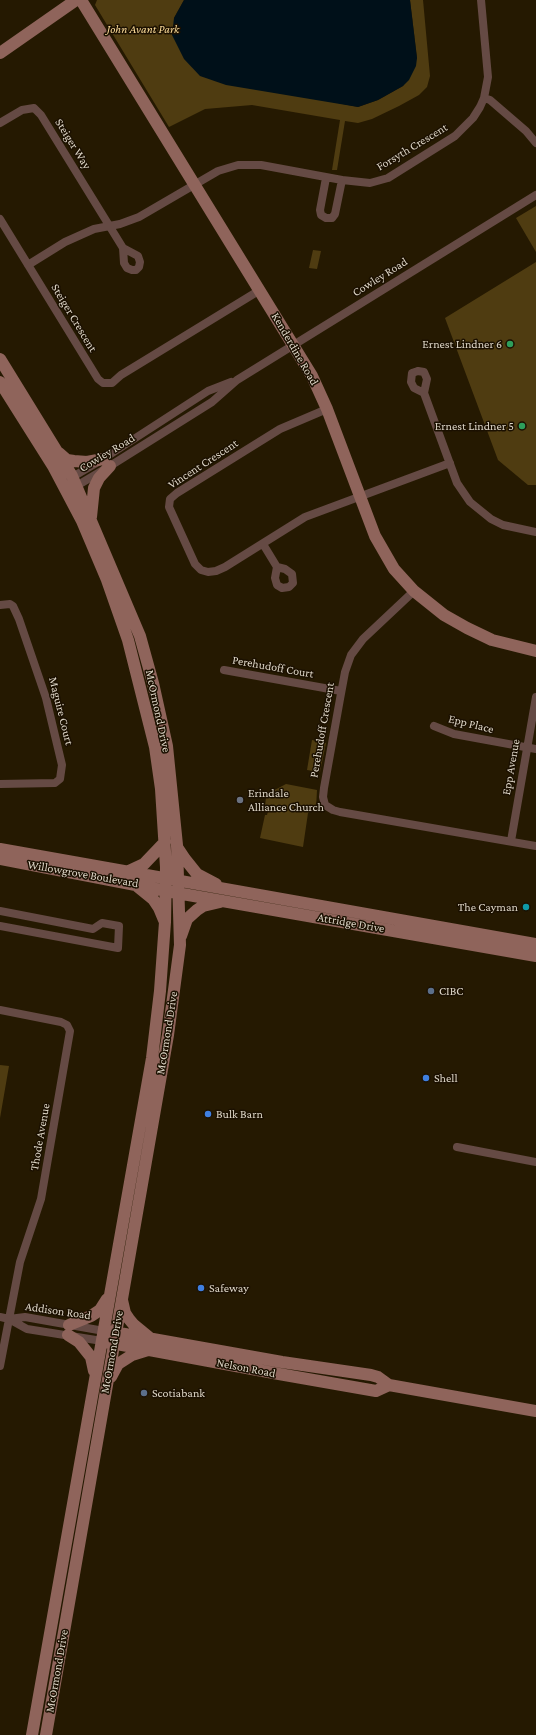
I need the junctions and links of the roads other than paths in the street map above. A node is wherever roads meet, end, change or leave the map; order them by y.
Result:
1 (76, 0) edge
2 (81, 0) edge
3 (481, 0) edge
4 (16, 40) junction
5 (0, 46) edge
6 (0, 53) edge
7 (484, 98) junction
8 (0, 123) edge
9 (536, 143) edge
10 (326, 178) junction
11 (342, 180) junction
12 (195, 185) junction
13 (536, 194) edge
14 (0, 220) edge
15 (109, 226) junction
16 (123, 248) dead end
17 (28, 265) junction
18 (260, 290) junction
19 (292, 345) junction
20 (0, 359) edge
21 (0, 382) edge
22 (424, 394) dead end
23 (327, 409) junction
24 (57, 451) junction
25 (107, 463) junction
26 (450, 463) junction
27 (70, 484) junction
28 (359, 496) junction
29 (91, 518) junction
30 (536, 532) edge
31 (263, 544) junction
32 (276, 567) dead end
33 (414, 591) junction
34 (0, 605) edge
35 (536, 651) edge
36 (224, 670) dead end
37 (341, 691) junction
38 (536, 698) edge
39 (434, 726) dead end
40 (527, 748) junction
41 (536, 749) edge
42 (0, 784) edge
43 (511, 841) junction
44 (164, 842) junction
45 (177, 845) junction
46 (536, 846) edge
47 (0, 849) edge
48 (0, 859) edge
49 (129, 877) junction
50 (171, 885) junction
51 (220, 888) junction
52 (226, 900) junction
53 (0, 911) edge
54 (165, 922) junction
55 (0, 926) edge
56 (536, 944) edge
57 (180, 945) junction
58 (536, 956) edge
59 (0, 1010) edge
60 (141, 1113) junction
61 (150, 1134) junction
62 (457, 1147) dead end
63 (536, 1162) edge
64 (109, 1296) junction
65 (121, 1297) junction
66 (0, 1317) edge
67 (9, 1319) junction
68 (68, 1330) junction
69 (109, 1337) junction
70 (150, 1345) junction
71 (0, 1366) edge
72 (95, 1383) junction
73 (107, 1385) junction
74 (536, 1411) edge
75 (32, 1735) edge
76 (46, 1735) edge

1 - 4 main road
2 - 12 main road, Kenderdine Road
3 - 7 street, Forsyth Crescent
4 - 5 main road
4 - 6 main road
7 - 9 street
7 - 11 street, Forsyth Crescent
8 - 15 street, Steiger Way
10 - 11 street, Forsyth Crescent
10 - 11 street
10 - 12 street, Forsyth Crescent
12 - 15 street
12 - 18 main road, Kenderdine Road
13 - 19 street, Cowley Road
14 - 17 street
15 - 16 street
15 - 17 street
17 - 18 street, Steiger Crescent
18 - 19 main road, Kenderdine Road
19 - 23 main road, Kenderdine Road
19 - 25 street, Cowley Road
20 - 24 main road, McOrmond Drive
21 - 27 main road, McOrmond Drive
22 - 26 street
23 - 28 main road, Kenderdine Road
23 - 31 street, Vincent Crescent
24 - 25 main road
24 - 27 main road, McOrmond Drive
25 - 27 street, Cowley Road
25 - 29 main road
26 - 28 street, Vincent Crescent
26 - 30 street
27 - 29 main road, McOrmond Drive
27 - 44 main road, McOrmond Drive
28 - 31 street, Vincent Crescent
28 - 33 main road, Kenderdine Road
29 - 45 main road, McOrmond Drive
31 - 32 street
33 - 35 main road, Kenderdine Road
33 - 37 street, Perehudoff Crescent
34 - 42 street, Maguire Court
36 - 37 street, Perehudoff Court
37 - 43 street, Perehudoff Crescent
38 - 40 street, Epp Avenue
39 - 40 street, Epp Place
40 - 41 street, Epp Place
40 - 43 street, Epp Avenue
43 - 46 street, Perehudoff Crescent
44 - 49 main road
44 - 50 main road, McOrmond Drive
45 - 50 main road, McOrmond Drive
45 - 51 main road
47 - 49 main road, Willowgrove Boulevard
48 - 49 main road, Willowgrove Boulevard
49 - 50 main road, Willowgrove Boulevard
49 - 54 main road
50 - 51 main road, Attridge Drive
50 - 52 main road, Attridge Drive
50 - 54 main road, McOrmond Drive
50 - 57 main road, McOrmond Drive
51 - 56 main road, Attridge Drive
52 - 57 main road
52 - 58 main road, Attridge Drive
53 - 55 street
54 - 60 main road, McOrmond Drive
57 - 61 main road, McOrmond Drive
59 - 67 street, Thode Avenue
60 - 61 main road
60 - 64 main road, McOrmond Drive
61 - 65 main road, McOrmond Drive
62 - 63 street
64 - 68 main road
64 - 69 main road, McOrmond Drive
65 - 69 main road, McOrmond Drive
65 - 70 main road
66 - 67 street, Addison Road
67 - 68 street, Addison Road
67 - 68 street, Addison Road
67 - 71 street
68 - 69 street, Addison Road
68 - 72 main road
69 - 70 main road, Nelson Road
69 - 72 main road, McOrmond Drive
69 - 73 main road, McOrmond Drive
70 - 73 main road
70 - 74 main road, Nelson Road
72 - 75 main road, McOrmond Drive
73 - 76 main road, McOrmond Drive

